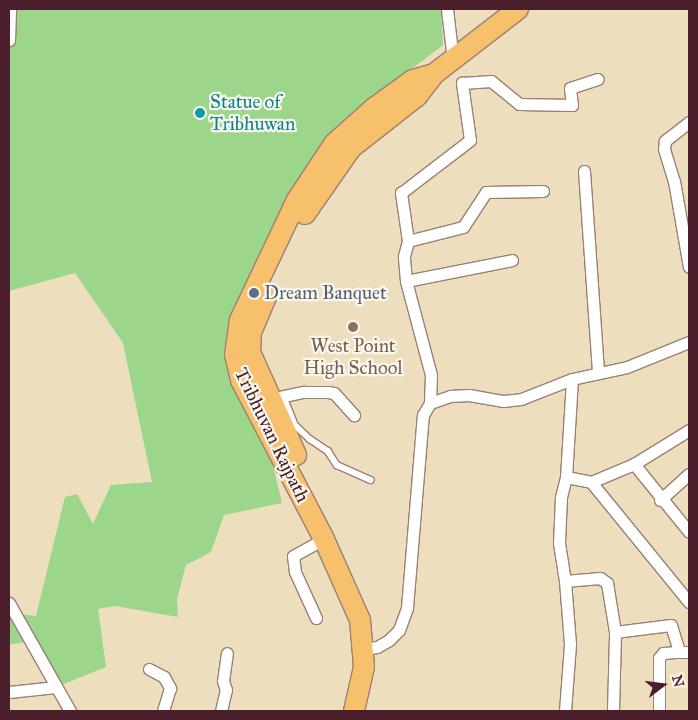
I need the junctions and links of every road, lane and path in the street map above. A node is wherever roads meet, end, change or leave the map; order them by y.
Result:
1 (10, 9) edge
2 (446, 9) edge
3 (518, 9) edge
4 (9, 40) edge
5 (453, 60) junction
6 (598, 79) dead end
7 (689, 122) edge
8 (584, 171) dead end
9 (313, 187) junction
10 (543, 191) dead end
11 (408, 241) junction
12 (688, 259) edge
13 (512, 260) dead end
14 (406, 281) junction
15 (689, 342) edge
16 (598, 373) junction
17 (572, 379) junction
18 (277, 397) junction
19 (430, 403) junction
20 (354, 414) dead end
21 (689, 430) edge
22 (634, 464) junction
23 (689, 474) edge
24 (566, 477) junction
25 (371, 480) dead end
26 (591, 482) junction
27 (660, 500) junction
28 (689, 532) edge
29 (324, 539) junction
30 (565, 581) junction
31 (689, 602) edge
32 (9, 604) edge
33 (316, 618) dead end
34 (615, 632) junction
35 (371, 648) junction
36 (684, 652) edge
37 (227, 653) dead end
38 (150, 669) dead end
39 (56, 687) junction
40 (9, 692) edge
41 (70, 711) edge
42 (163, 711) edge
43 (221, 711) edge
44 (354, 711) edge
45 (368, 711) edge
46 (565, 711) edge
47 (613, 711) edge
48 (659, 711) edge

1 - 4 street
2 - 5 street
3 - 5 highway, Tribhuvan Rajpath
5 - 9 highway, Tribhuvan Rajpath
6 - 11 street
7 - 12 street
8 - 16 street
9 - 18 highway, Tribhuvan Rajpath
9 - 29 highway, Tribhuvan Rajpath
10 - 11 street
11 - 14 street
13 - 14 street
14 - 19 street
15 - 16 street
16 - 17 street
17 - 19 street
17 - 24 street
18 - 20 street
18 - 25 lane
18 - 35 highway, Tribhuvan Rajpath
19 - 35 street
21 - 22 street
22 - 26 street
22 - 27 street
23 - 27 street
24 - 26 street
24 - 30 street
26 - 31 street
27 - 28 street
29 - 33 street
29 - 35 highway, Tribhuvan Rajpath
30 - 34 street
30 - 46 street
32 - 39 street
34 - 36 street
34 - 47 street
35 - 44 highway, Tribhuvan Rajpath
35 - 45 highway, Tribhuvan Rajpath
36 - 48 street
37 - 43 street
38 - 42 street
39 - 40 street
39 - 41 street

